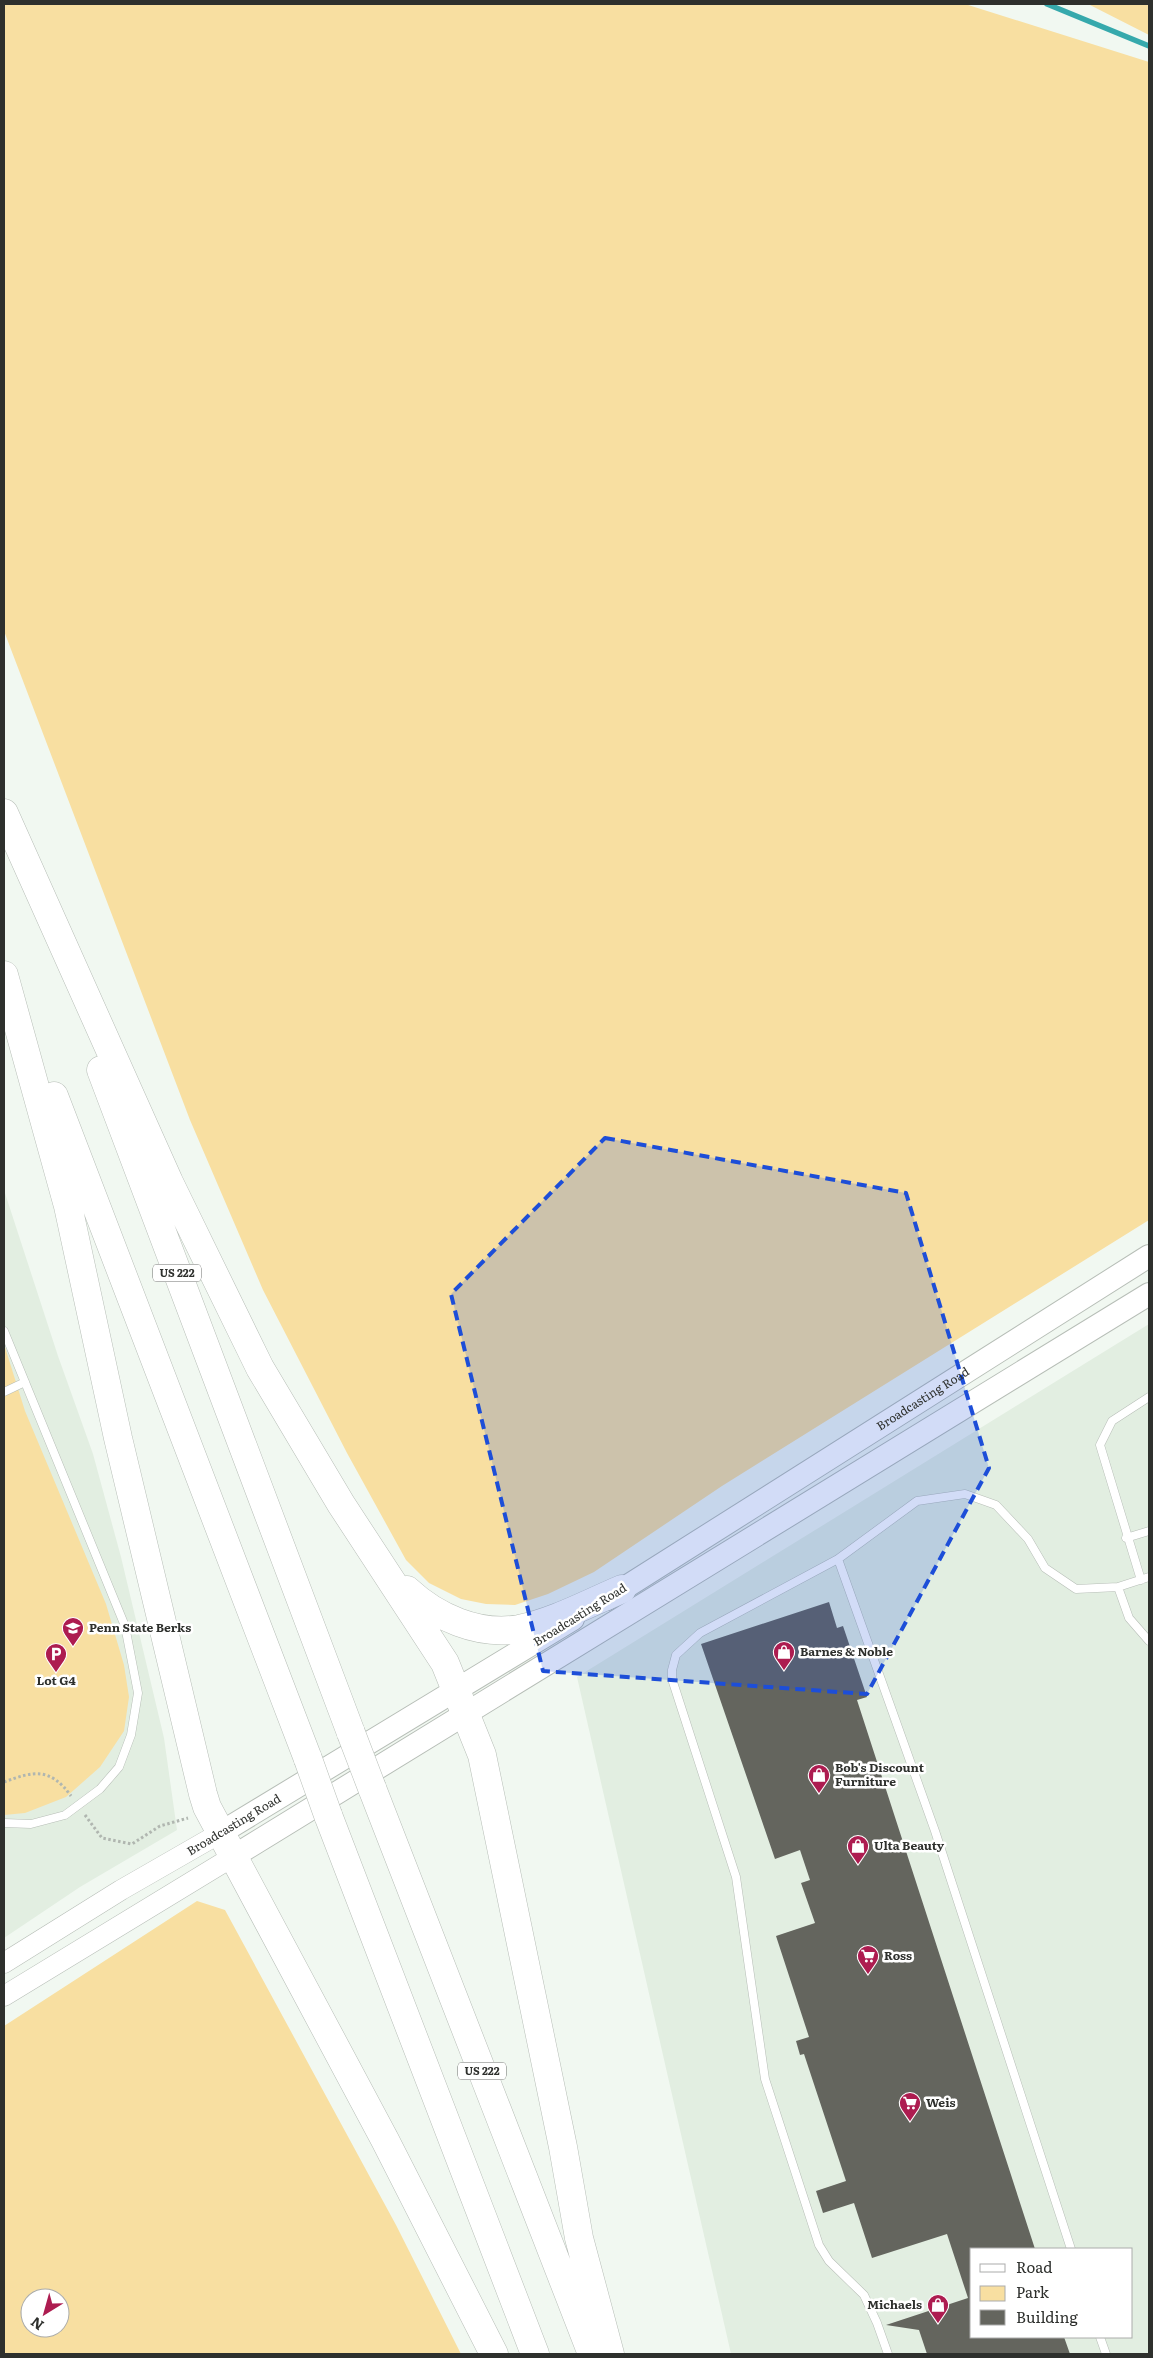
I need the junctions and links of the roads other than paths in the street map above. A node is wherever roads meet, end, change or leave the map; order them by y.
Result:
1 (4, 813) edge
2 (4, 964) edge
3 (4, 976) edge
4 (1149, 1256) edge
5 (1149, 1294) edge
6 (4, 1331) edge
7 (25, 1382) junction
8 (4, 1392) edge
9 (1149, 1397) edge
10 (1149, 1531) edge
11 (1126, 1538) junction
12 (838, 1559) junction
13 (384, 1568) junction
14 (1149, 1577) edge
15 (1141, 1580) junction
16 (1118, 1587) junction
17 (622, 1589) junction
18 (1149, 1641) edge
19 (462, 1702) junction
20 (216, 1822) junction
21 (4, 1823) edge
22 (234, 1856) junction
23 (4, 1963) edge
24 (4, 1996) edge
25 (1072, 2248) edge
26 (1100, 2338) edge
27 (494, 2354) edge
28 (535, 2354) edge
29 (592, 2354) edge
30 (610, 2354) edge
31 (888, 2354) edge
32 (1106, 2354) edge

1 - 13 highway
1 - 29 highway, US 222, bridge
2 - 28 highway, bridge
3 - 20 highway
4 - 17 main road, Broadcasting Road
5 - 19 main road, Broadcasting Road
6 - 7 lane
7 - 8 lane
7 - 21 lane
9 - 11 lane
10 - 11 lane
11 - 15 lane
12 - 16 lane
12 - 25 lane
12 - 31 lane
13 - 17 highway
13 - 19 highway
14 - 15 lane
15 - 16 lane
16 - 18 lane
17 - 19 main road, Broadcasting Road
19 - 20 main road, Broadcasting Road
19 - 22 main road, Broadcasting Road
19 - 30 highway
20 - 22 highway
20 - 23 street, Broadcasting Road
22 - 24 street, Broadcasting Road
22 - 27 highway
26 - 32 lane

